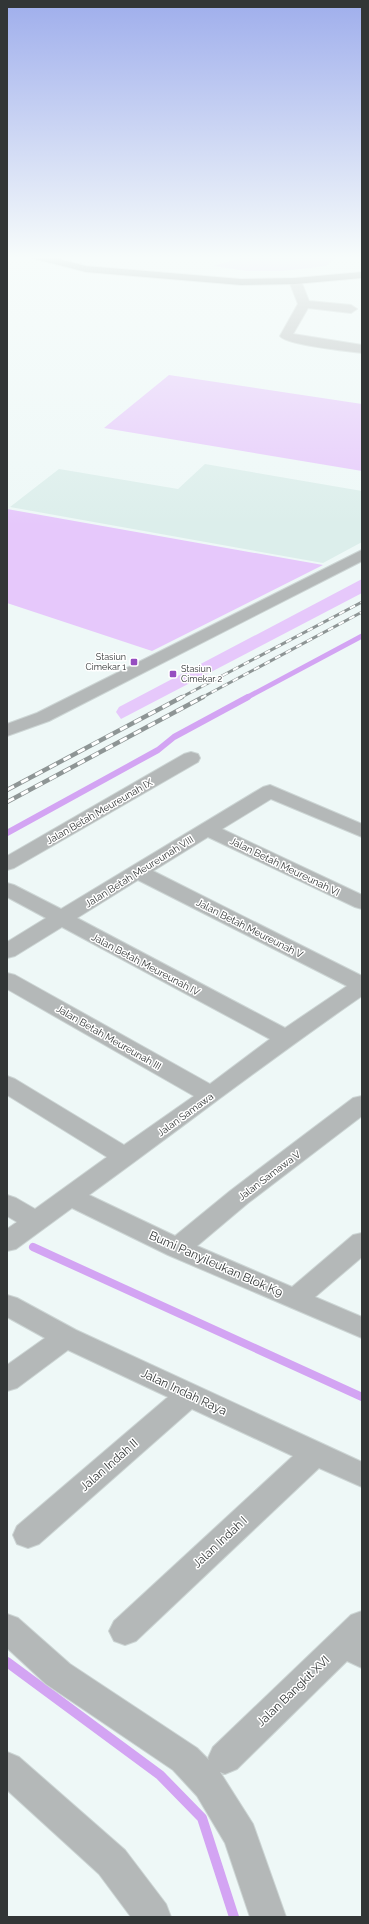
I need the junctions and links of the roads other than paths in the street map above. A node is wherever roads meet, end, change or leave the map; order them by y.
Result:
1 (339, 346) edge
2 (362, 349) edge
3 (362, 555) edge
4 (362, 568) edge
5 (314, 586) junction
6 (7, 730) edge
7 (7, 741) edge
8 (191, 758) dead end
9 (207, 829) junction
10 (362, 831) edge
11 (7, 864) edge
12 (138, 872) junction
13 (7, 889) edge
14 (362, 904) edge
15 (61, 918) junction
16 (7, 951) edge
17 (7, 980) edge
18 (362, 985) edge
19 (286, 1038) junction
20 (7, 1084) edge
21 (211, 1095) junction
22 (362, 1104) edge
23 (123, 1156) junction
24 (71, 1197) junction
25 (7, 1204) edge
26 (21, 1232) edge
27 (362, 1242) edge
28 (177, 1248) junction
29 (295, 1299) junction
30 (7, 1305) edge
31 (362, 1328) edge
32 (66, 1337) junction
33 (7, 1380) edge
34 (190, 1394) junction
35 (314, 1454) junction
36 (362, 1475) edge
37 (28, 1536) dead end
38 (7, 1628) edge
39 (125, 1631) dead end
40 (357, 1640) edge
41 (225, 1758) dead end
42 (7, 1768) edge
43 (145, 1914) edge
44 (268, 1917) edge

1 - 2 street
3 - 5 street
4 - 5 street
5 - 6 street
5 - 7 street
8 - 11 street, Jalan Betah Meureunah IX
9 - 10 street, Jalan Betah Meureunah VIII
9 - 12 street, Jalan Betah Meureunah VIII
9 - 14 street, Jalan Betah Meureunah VI
12 - 15 street, Jalan Betah Meureunah VIII
12 - 18 street, Jalan Betah Meureunah V
13 - 15 street, Jalan Betah Meureunah IV
15 - 16 street, Jalan Betah Meureunah VIII
15 - 19 street, Jalan Betah Meureunah IV
17 - 21 street, Jalan Betah Meureunah III
18 - 19 street, Jalan Samawa
19 - 21 street, Jalan Samawa
20 - 23 street
21 - 23 street, Jalan Samawa
22 - 28 street, Jalan Samawa V
23 - 24 street, Jalan Samawa
24 - 26 street, Jalan Samawa
24 - 28 street, Bumi Panyileukan Blok K9
25 - 26 street
27 - 29 street
28 - 29 street, Bumi Panyileukan Blok K9
29 - 31 street, Bumi Panyileukan Blok K9
30 - 32 street, Jalan Indah Raya
32 - 33 street
32 - 34 street, Jalan Indah Raya
34 - 35 street, Jalan Indah Raya
34 - 37 street, Jalan Indah II
35 - 36 street, Jalan Indah Raya
35 - 39 street, Jalan Indah I
38 - 44 street
40 - 41 street, Jalan Bangkit XVI
42 - 43 street

